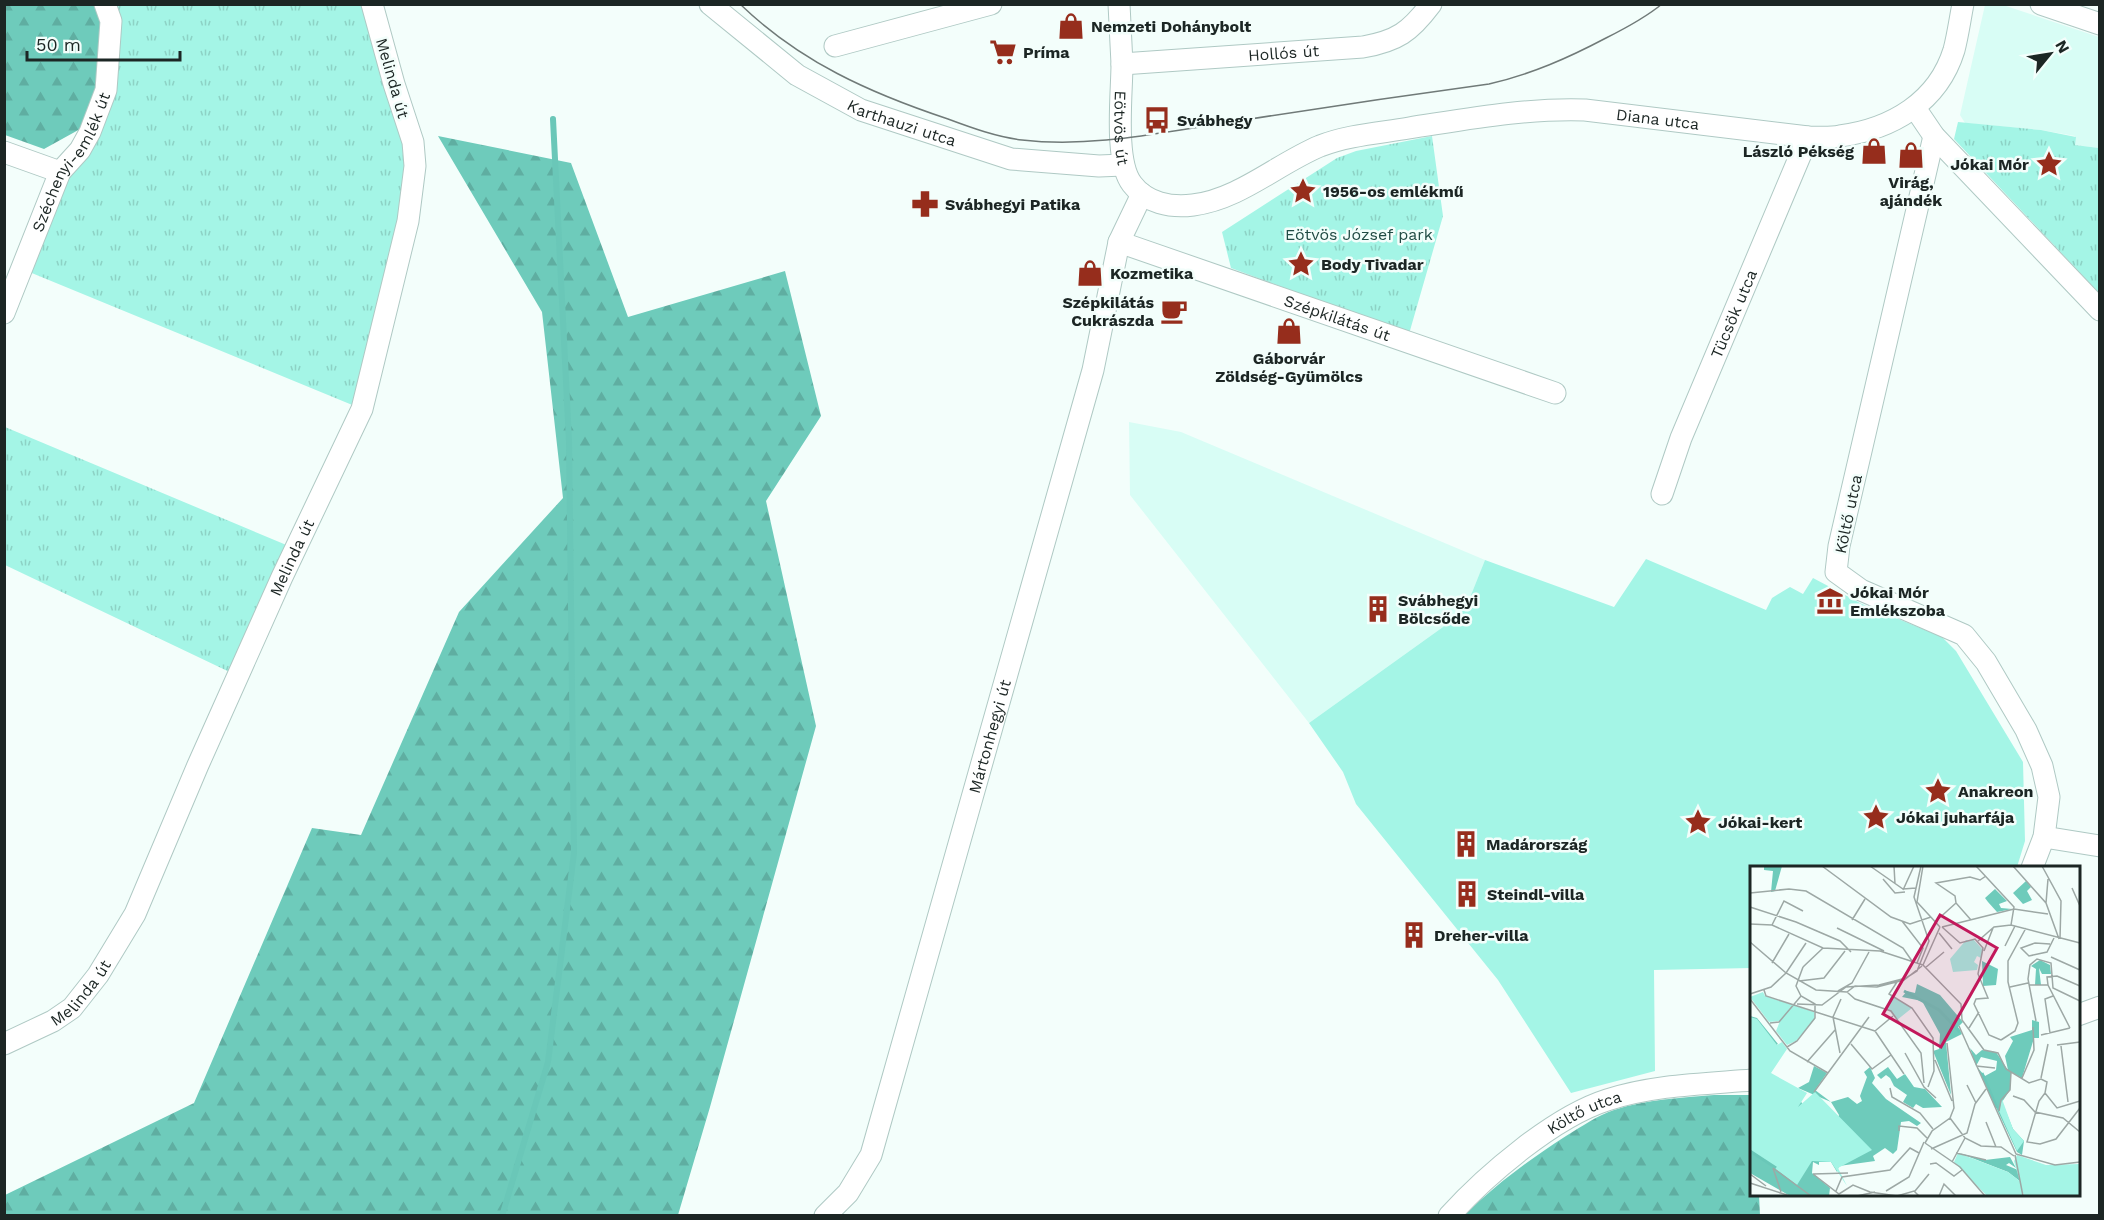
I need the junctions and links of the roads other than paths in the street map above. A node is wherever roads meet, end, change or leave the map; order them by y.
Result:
1 (105, 4) edge
2 (372, 4) edge
3 (710, 4) edge
4 (991, 4) edge
5 (1119, 4) edge
6 (1431, 4) edge
7 (1963, 4) edge
8 (2041, 4) edge
9 (2100, 24) edge
10 (835, 46) dead end
11 (1122, 64) junction
12 (1915, 108) junction
13 (1934, 135) junction
14 (1808, 137) junction
15 (4, 152) edge
16 (1123, 165) junction
17 (60, 172) junction
18 (1142, 194) junction
19 (1119, 242) junction
20 (2100, 310) edge
21 (4, 313) edge
22 (1555, 393) dead end
23 (1662, 494) dead end
24 (2043, 837) junction
25 (2100, 846) edge
26 (2032, 866) edge
27 (2100, 1007) edge
28 (2080, 1014) edge
29 (4, 1044) edge
30 (1750, 1080) edge
31 (825, 1215) edge
32 (1449, 1215) edge

1 - 17 street, Széchenyi-emlék út
2 - 29 street, Melinda út
3 - 16 street, Karthauzi utca
4 - 10 street
5 - 11 street, Eötvös út
6 - 11 street, Hollós út
7 - 12 street
8 - 9 street
11 - 16 street, Eötvös út
12 - 13 street
12 - 14 street, Diana utca
13 - 20 street
13 - 24 street, Költő utca
14 - 18 street, Diana utca
14 - 23 street, Tücsök utca
15 - 17 street
16 - 18 street, Eötvös út
17 - 21 street, Széchenyi-emlék út
18 - 19 street
19 - 22 street, Szépkilátás út
19 - 31 street, Mártonhegyi út
24 - 25 street
24 - 26 street, Költő utca
27 - 28 street
30 - 32 street, Költő utca

